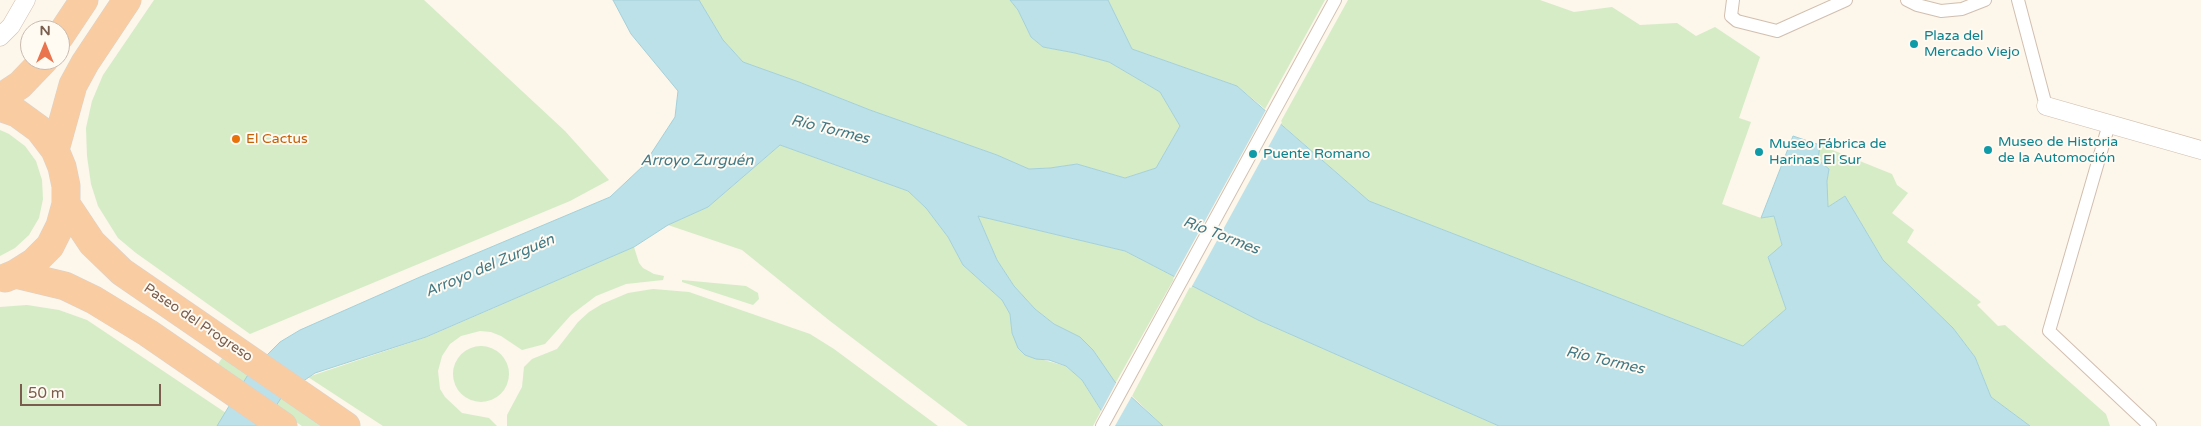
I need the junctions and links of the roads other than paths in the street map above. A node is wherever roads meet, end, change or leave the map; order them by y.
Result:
1 (26, 0) edge
2 (84, 0) edge
3 (127, 0) edge
4 (1335, 0) edge
5 (1733, 0) edge
6 (1846, 0) edge
7 (1907, 0) edge
8 (1985, 0) edge
9 (2019, 1) edge
10 (70, 21) edge
11 (0, 37) edge
12 (34, 70) edge
13 (0, 98) edge
14 (2046, 106) joint
15 (0, 107) edge
16 (2109, 124) junction
17 (55, 150) junction
18 (2201, 150) edge
19 (66, 204) junction
20 (8, 277) edge
21 (282, 425) edge
22 (346, 426) edge
23 (1102, 426) edge
24 (2150, 426) edge

1 - 11 street
2 - 10 highway
3 - 17 highway
4 - 23 street
5 - 6 street
7 - 8 street
9 - 14 street
12 - 13 highway
14 - 16 street
15 - 17 highway
16 - 18 street
16 - 24 street
17 - 19 highway
19 - 20 highway
19 - 22 highway, Paseo del Progreso
20 - 21 highway

